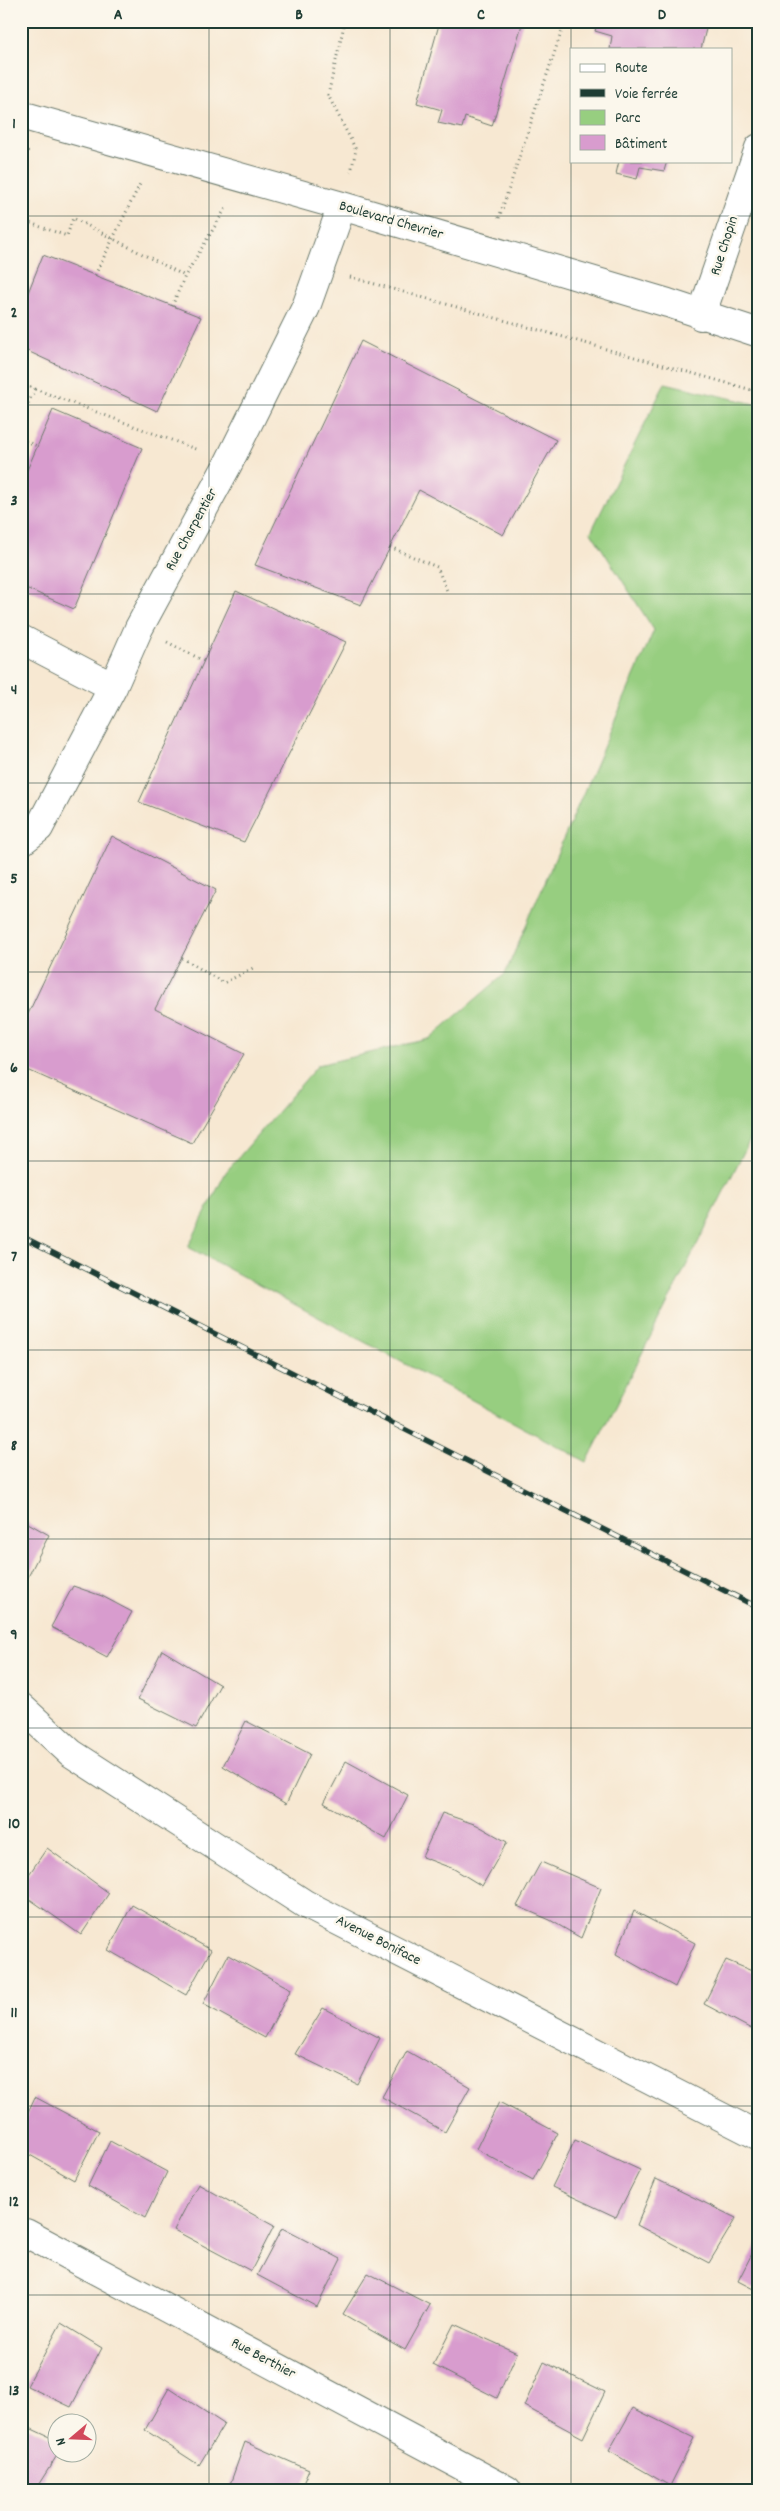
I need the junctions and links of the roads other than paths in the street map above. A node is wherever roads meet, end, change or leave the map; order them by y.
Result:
1 (21, 115) edge
2 (759, 148) edge
3 (342, 206) junction
4 (701, 316) junction
5 (759, 333) edge
6 (21, 639) edge
7 (113, 687) junction
8 (21, 842) edge
9 (21, 1707) edge
10 (759, 2136) edge
11 (21, 2239) edge
12 (507, 2490) edge

1 - 3 street, Boulevard Chevrier
2 - 4 street, Rue Chopin
3 - 4 street, Boulevard Chevrier
3 - 7 street, Rue Charpentier
4 - 5 street, Boulevard Chevrier
6 - 7 street
7 - 8 street, Rue Charpentier
9 - 10 street, Avenue Boniface
11 - 12 street, Rue Berthier

